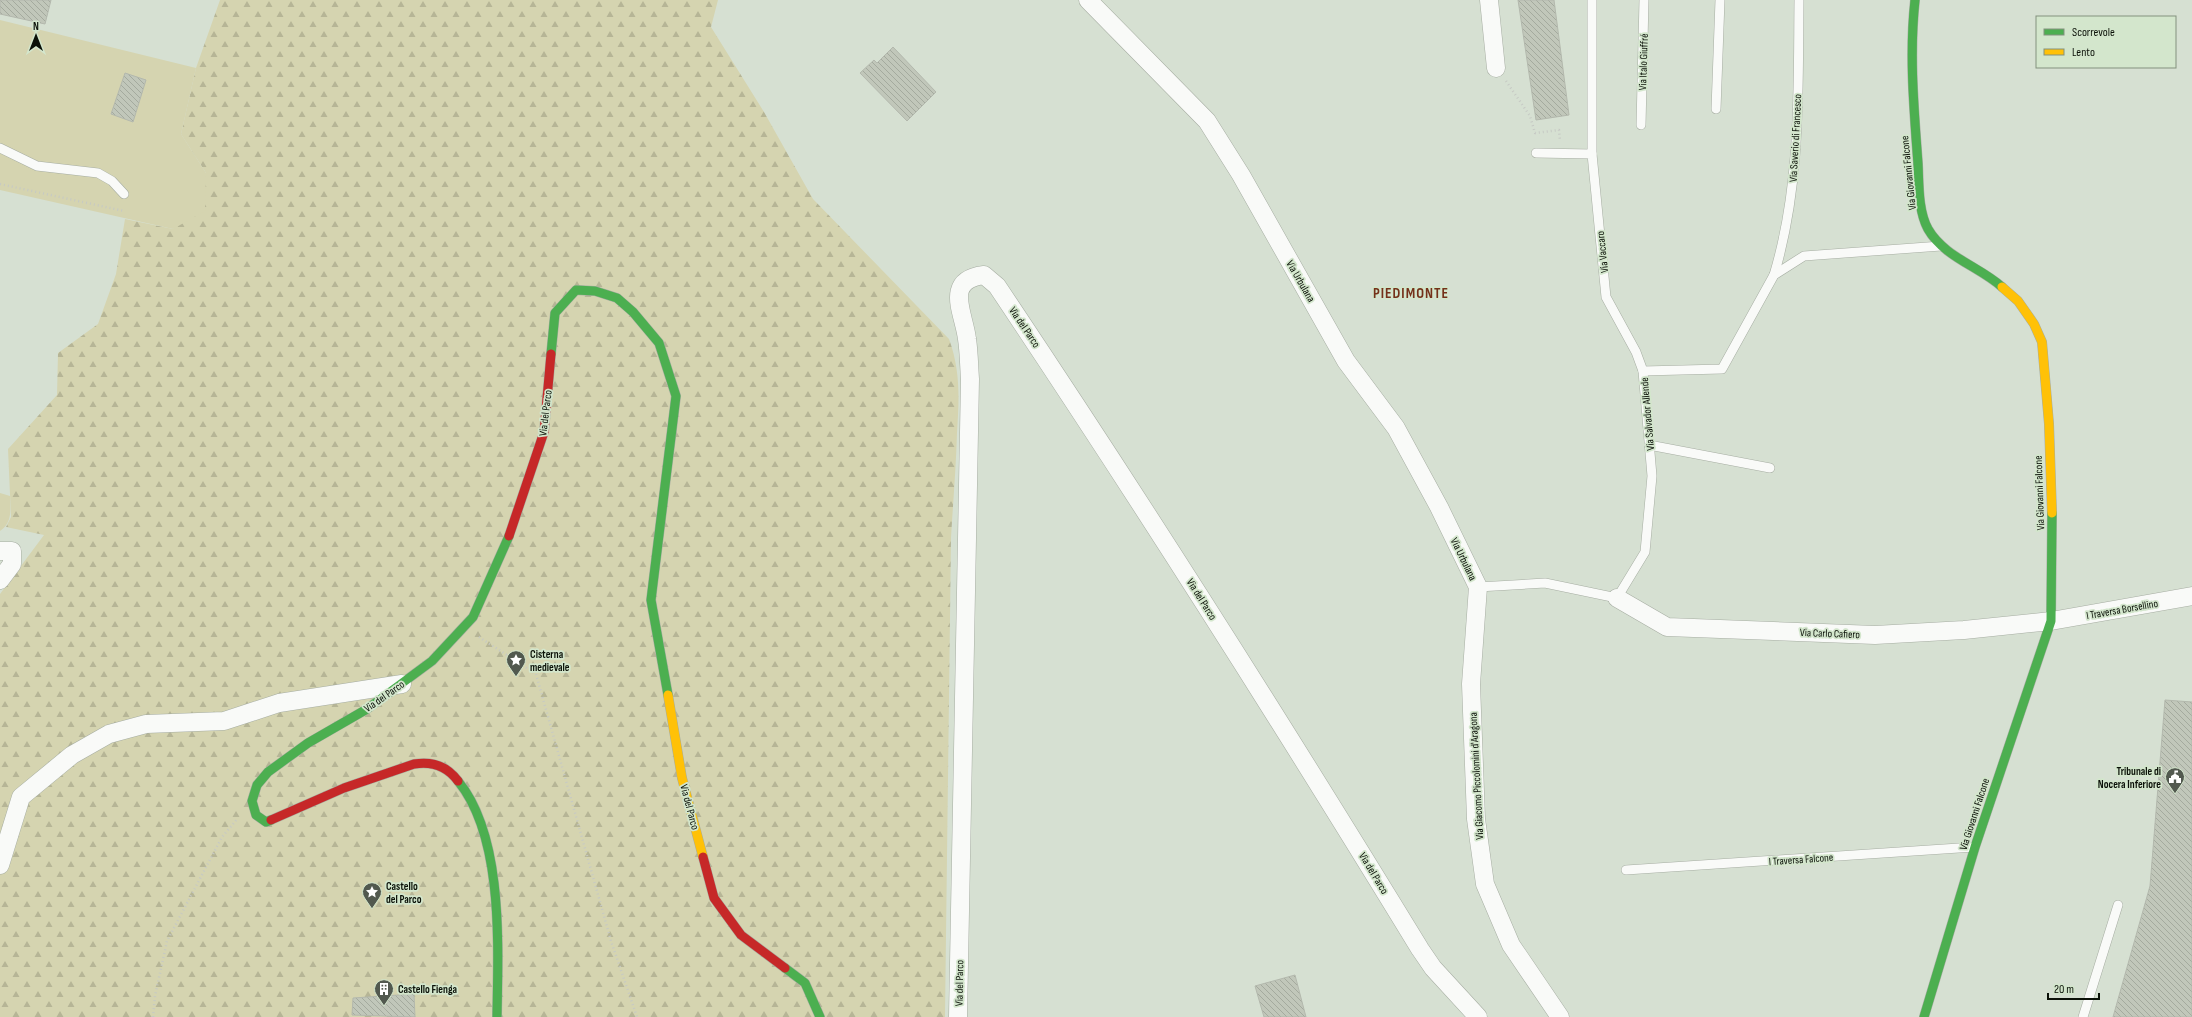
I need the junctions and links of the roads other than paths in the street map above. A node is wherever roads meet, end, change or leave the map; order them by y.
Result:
1 (1088, 0) edge
2 (1489, 0) edge
3 (1592, 0) edge
4 (1644, 0) edge
5 (1720, 0) edge
6 (1799, 0) edge
7 (1915, 0) edge
8 (1496, 68) road end
9 (1716, 109) dead end
10 (1641, 125) dead end
11 (0, 148) edge
12 (1536, 153) dead end
13 (1592, 154) junction
14 (124, 194) dead end
15 (1942, 246) junction
16 (1774, 275) junction
17 (1643, 371) junction
18 (1650, 445) junction
19 (1770, 468) dead end
20 (0, 551) edge
21 (0, 580) edge
22 (1478, 587) junction
23 (2192, 596) edge
24 (1617, 598) junction
25 (2051, 621) junction
26 (403, 684) junction
27 (1975, 847) junction
28 (0, 864) edge
29 (1626, 870) dead end
30 (2118, 905) dead end
31 (498, 1017) edge
32 (820, 1017) edge
33 (958, 1017) edge
34 (1478, 1017) edge
35 (1560, 1017) edge
36 (1924, 1017) edge
37 (2083, 1017) edge

1 - 22 street, Via Urbulana
2 - 8 street
3 - 13 lane, Via Vaccaro
4 - 10 lane, Via Italo Giuffré
5 - 9 lane
6 - 16 lane, Via Saverio di Francesco
7 - 15 street, Via Giovanni Falcone
11 - 14 lane
12 - 13 lane
13 - 17 lane, Via Vaccaro
15 - 16 lane, Via Salvador Allende
15 - 25 street, Via Giovanni Falcone
16 - 17 lane, Via Salvador Allende
17 - 18 lane, Via Salvador Allende
18 - 19 lane
18 - 24 lane, Via Salvador Allende
20 - 21 street
22 - 24 lane
22 - 35 street, Via Giacomo Piccolomini d'Aragona
23 - 25 street, I Traversa Borsellino
24 - 25 street, Via Carlo Cafiero
25 - 27 street, Via Giovanni Falcone
26 - 28 street
26 - 31 street, Via del Parco
26 - 32 street, Via del Parco
27 - 29 lane, I Traversa Falcone
27 - 36 street, Via Giovanni Falcone
30 - 37 lane
33 - 34 street, Via del Parco

